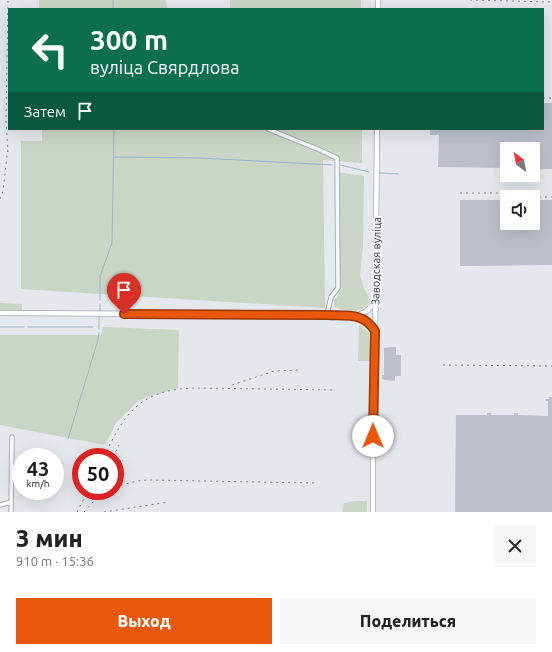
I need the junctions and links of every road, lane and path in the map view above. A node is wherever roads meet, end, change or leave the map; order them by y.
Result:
1 (270, 130) edge
2 (377, 130) edge
3 (376, 300) junction
4 (0, 313) edge
5 (327, 315) junction
6 (356, 316) junction
7 (375, 331) junction
8 (12, 437) dead end
9 (11, 502) junction
10 (0, 505) edge
11 (11, 512) edge
12 (373, 512) edge

1 - 5 street
2 - 3 main road, Заводская вуліца
3 - 6 main road
3 - 7 main road, Заводская вуліца
4 - 5 main road
5 - 6 main road
6 - 7 main road
7 - 12 main road, Заводская вуліца
8 - 9 street
9 - 10 street
9 - 11 street

